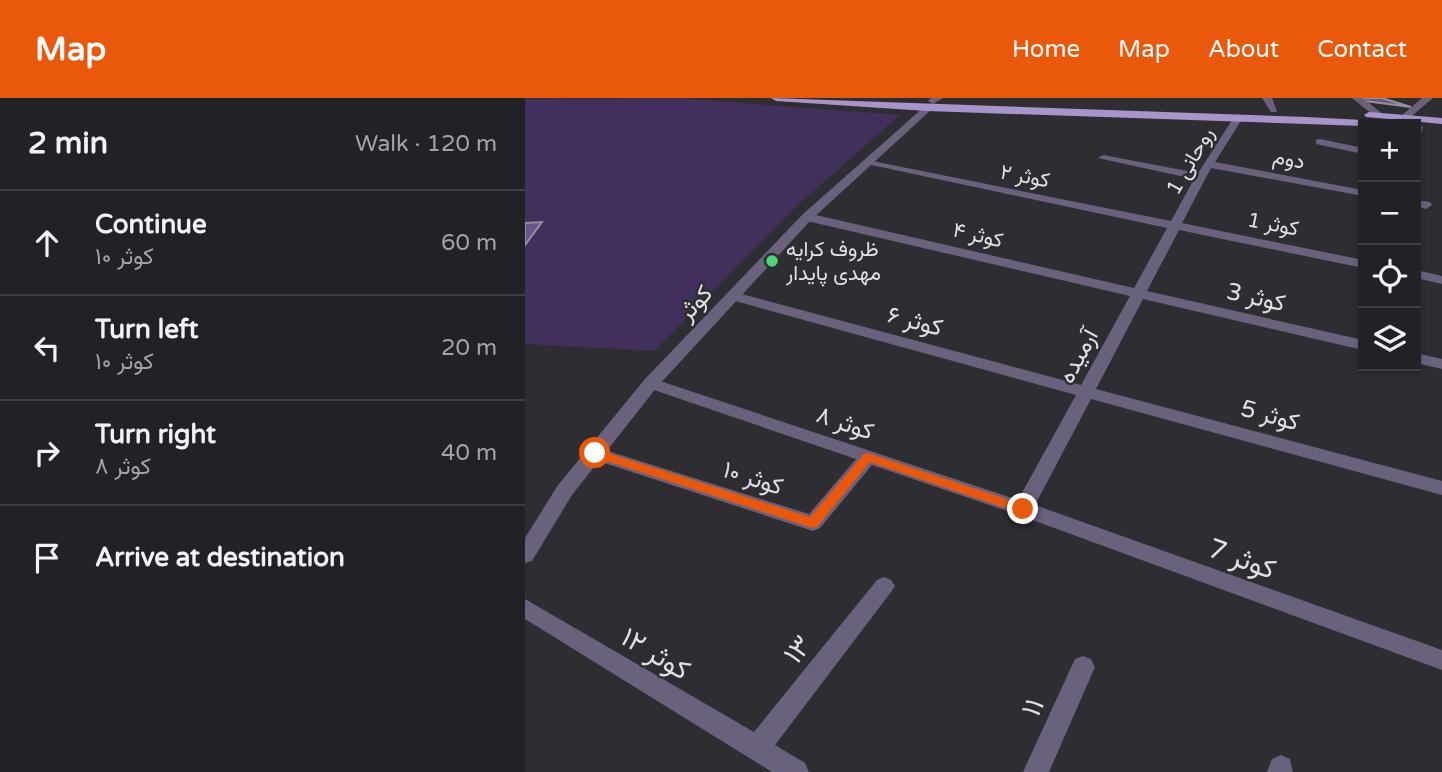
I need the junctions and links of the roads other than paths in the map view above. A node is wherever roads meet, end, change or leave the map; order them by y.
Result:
1 (776, 98) edge
2 (895, 98) edge
3 (1267, 98) edge
4 (1357, 98) edge
5 (1429, 98) edge
6 (933, 103) edge
7 (1274, 110) junction
8 (1239, 116) junction
9 (1404, 118) junction
10 (1358, 119) edge
11 (1370, 119) edge
12 (1380, 119) edge
13 (1392, 119) edge
14 (1442, 121) edge
15 (1421, 129) edge
16 (1442, 129) edge
17 (1320, 142) dead end
18 (1358, 150) edge
19 (1103, 158) dead end
20 (867, 163) junction
21 (1208, 164) junction
22 (1202, 177) junction
23 (1358, 192) edge
24 (807, 217) junction
25 (1175, 226) junction
26 (1358, 263) edge
27 (1421, 275) edge
28 (1442, 280) edge
29 (1138, 293) junction
30 (733, 296) junction
31 (1358, 344) edge
32 (1421, 359) edge
33 (1442, 364) edge
34 (651, 383) junction
35 (1085, 390) junction
36 (595, 453) junction
37 (868, 457) junction
38 (1442, 488) edge
39 (1023, 509) junction
40 (525, 555) edge
41 (884, 586) dead end
42 (525, 608) edge
43 (1442, 660) edge
44 (1083, 667) dead end
45 (757, 748) junction
46 (796, 772) edge
47 (1036, 772) edge

1 - 6 main road
2 - 6 main road
3 - 7 street
4 - 12 street
5 - 9 street
6 - 7 main road
6 - 8 main road
6 - 20 street, کوثر
7 - 11 main road
8 - 10 main road
8 - 21 street, روحانی 1
9 - 13 main road
9 - 14 main road
15 - 16 main road
17 - 18 street
19 - 22 street
20 - 24 street, کوثر
20 - 25 street, کوثر ۲
21 - 22 street, روحانی 1
21 - 23 street, دوم
22 - 25 street, روحانی 1
24 - 29 street, کوثر ۴
24 - 30 street, کوثر
25 - 26 street, کوثر 1
25 - 29 street, آرمیده
27 - 28 street
29 - 31 street, کوثر 3
29 - 35 street, آرمیده
30 - 34 street, کوثر
30 - 35 street, کوثر ۶
32 - 33 street
34 - 36 street, کوثر
34 - 37 street, کوثر ۸
35 - 38 street, کوثر 5
35 - 39 street, آرمیده
36 - 37 street, کوثر ۱۰
36 - 40 street, کوثر
37 - 39 street, کوثر ۸
39 - 43 street, کوثر 7
41 - 45 street, ۱۳
42 - 45 street, کوثر ۱۲
44 - 47 street, ۱۱
45 - 46 street, کوثر ۱۲

